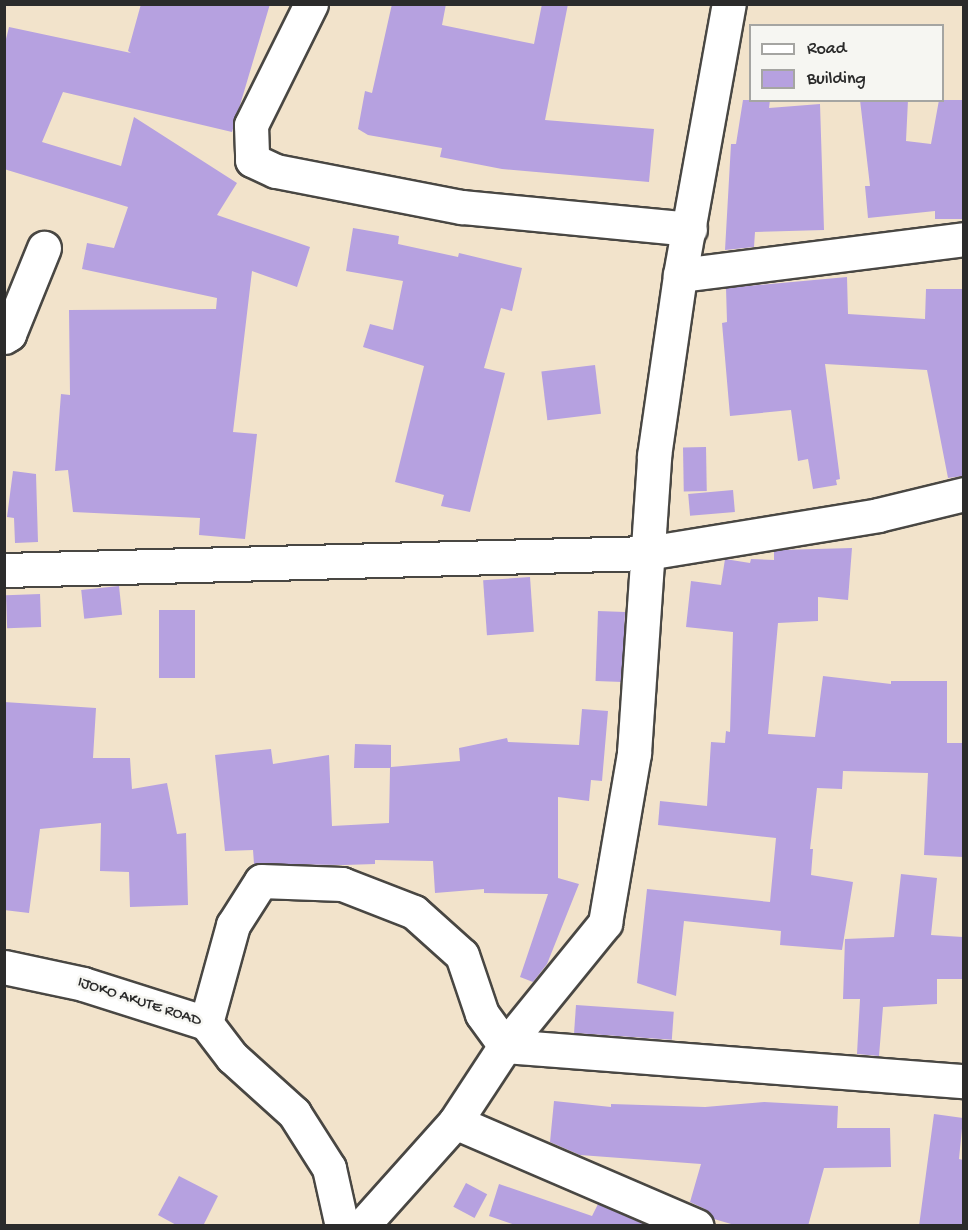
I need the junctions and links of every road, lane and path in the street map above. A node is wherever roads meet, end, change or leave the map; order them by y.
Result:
1 (310, 4) edge
2 (729, 4) edge
3 (690, 229) junction
4 (963, 239) edge
5 (44, 248) dead end
6 (680, 275) junction
7 (4, 337) edge
8 (963, 494) edge
9 (647, 553) junction
10 (4, 570) edge
11 (4, 967) edge
12 (206, 1023) junction
13 (505, 1046) junction
14 (963, 1082) edge
15 (455, 1122) junction
16 (342, 1226) edge
17 (362, 1226) edge
18 (698, 1226) edge

1 - 3 street
2 - 3 street
3 - 6 street
4 - 6 street
5 - 7 street
6 - 9 street
8 - 9 street
9 - 10 street
9 - 13 street
11 - 12 street, IJOKO AKUTE ROAD
12 - 13 street
12 - 16 street, IJOKO AKUTE ROAD
13 - 14 street
13 - 15 street
15 - 17 street
15 - 18 street

